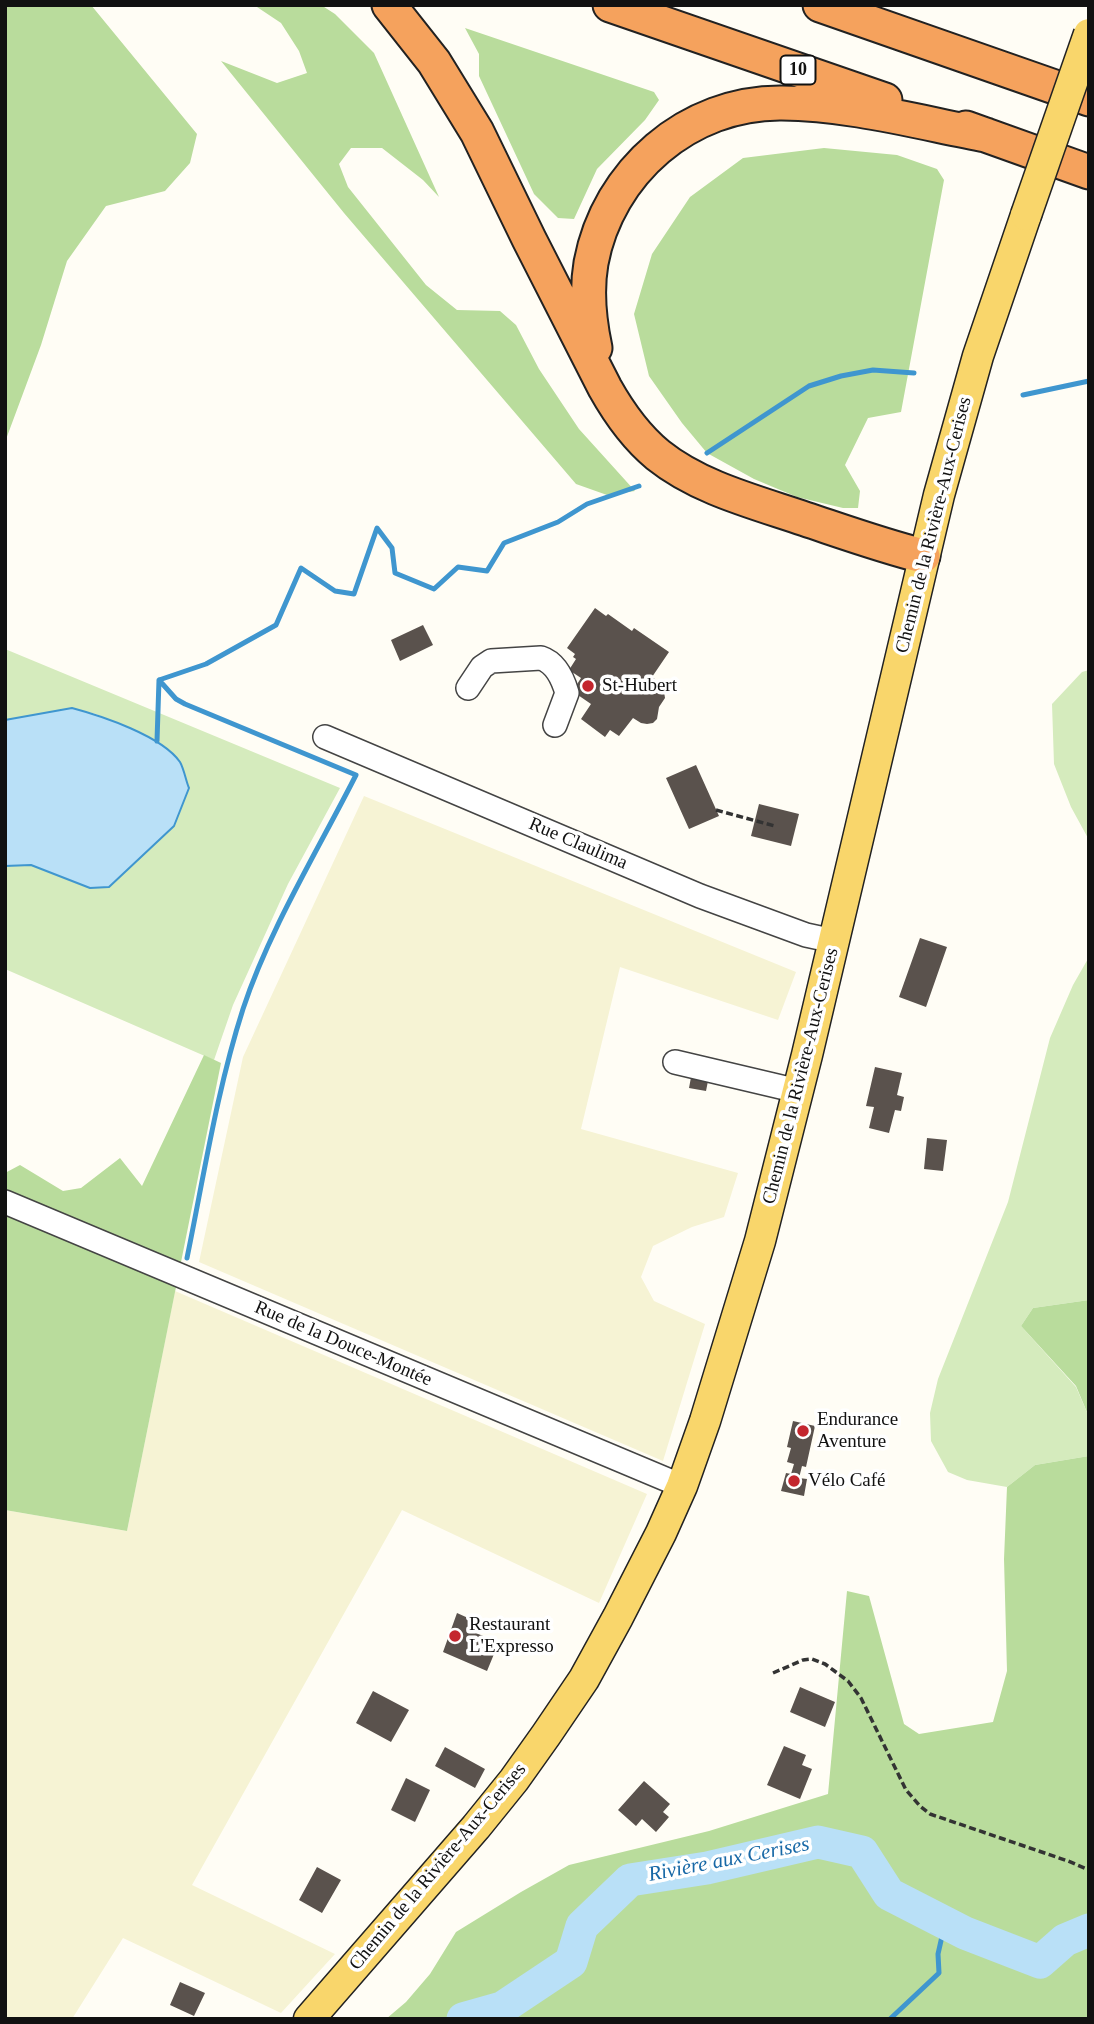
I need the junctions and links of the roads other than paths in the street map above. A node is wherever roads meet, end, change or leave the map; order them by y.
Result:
1 (388, 5) edge
2 (610, 5) edge
3 (820, 5) edge
4 (1089, 34) edge
5 (1089, 99) edge
6 (986, 135) junction
7 (1089, 172) edge
8 (605, 388) junction
9 (923, 556) junction
10 (468, 688) dead end
11 (555, 725) dead end
12 (326, 737) dead end
13 (834, 941) junction
14 (675, 1062) dead end
15 (798, 1091) junction
16 (5, 1202) edge
17 (682, 1486) junction
18 (309, 2019) edge

1 - 8 highway
2 - 6 highway, 10
3 - 5 highway
4 - 9 main road, Chemin de la Rivière-Aux-Cerises, bridge
6 - 7 highway, 10
6 - 8 highway
8 - 9 highway
9 - 13 main road, Chemin de la Rivière-Aux-Cerises
10 - 11 street
12 - 13 street, Rue Claulima
13 - 15 main road, Chemin de la Rivière-Aux-Cerises
14 - 15 street
15 - 17 main road, Chemin de la Rivière-Aux-Cerises
16 - 17 street, Rue de la Douce-Montée
17 - 18 main road, Chemin de la Rivière-Aux-Cerises

